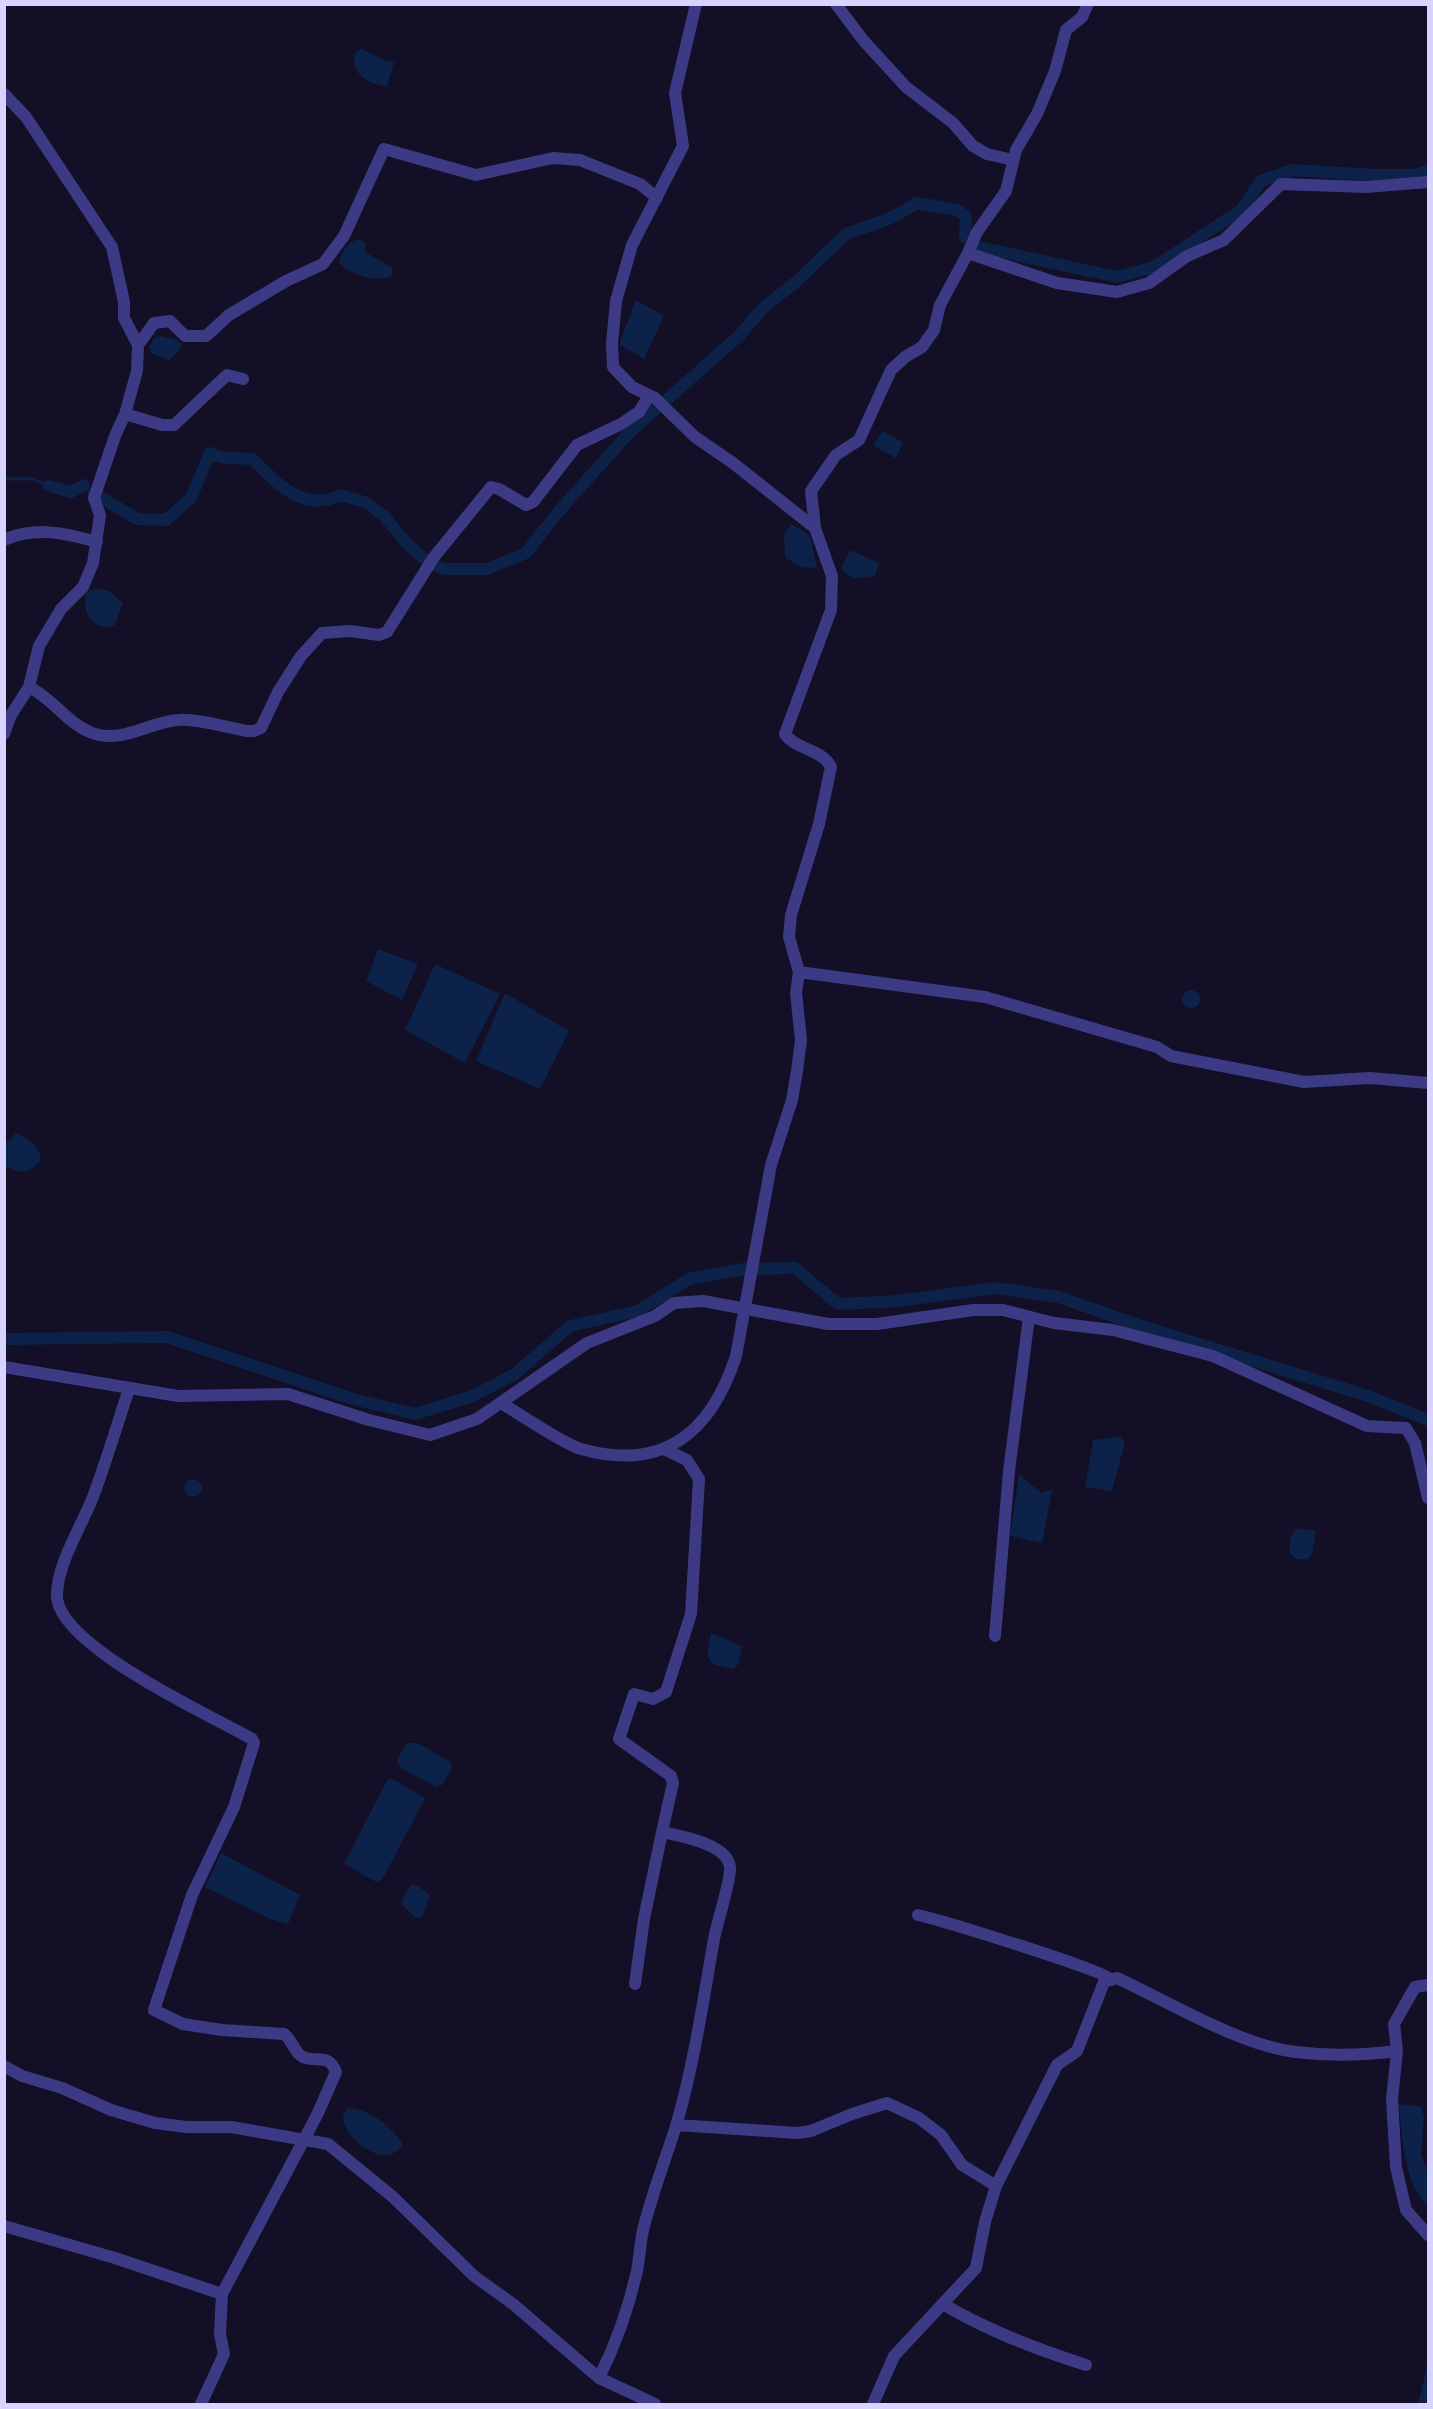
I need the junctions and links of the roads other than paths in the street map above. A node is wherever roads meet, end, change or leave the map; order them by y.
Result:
1 (696, 4) edge
2 (836, 4) edge
3 (1088, 4) edge
4 (4, 94) edge
5 (1013, 160) junction
6 (1428, 182) edge
7 (657, 198) junction
8 (968, 253) junction
9 (138, 345) junction
10 (243, 378) dead end
11 (649, 396) junction
12 (125, 414) junction
13 (815, 528) junction
14 (4, 540) edge
15 (97, 542) junction
16 (29, 687) junction
17 (4, 734) edge
18 (799, 972) junction
19 (1428, 1083) edge
20 (747, 1308) junction
21 (1029, 1317) junction
22 (4, 1367) edge
23 (129, 1389) junction
24 (501, 1403) junction
25 (666, 1450) junction
26 (1428, 1498) edge
27 (996, 1636) dead end
28 (662, 1832) junction
29 (918, 1916) dead end
30 (1110, 1979) junction
31 (635, 1984) dead end
32 (1428, 1985) edge
33 (1397, 2052) junction
34 (4, 2066) edge
35 (676, 2126) junction
36 (303, 2140) junction
37 (996, 2186) junction
38 (4, 2226) edge
39 (1428, 2235) edge
40 (222, 2294) junction
41 (943, 2304) junction
42 (1086, 2365) dead end
43 (599, 2378) junction
44 (629, 2400) edge
45 (201, 2404) edge
46 (655, 2404) edge
47 (873, 2404) edge

1 - 7 street
2 - 5 street
3 - 5 street
4 - 9 street
5 - 8 street
6 - 8 street
7 - 9 street
7 - 11 street
8 - 13 street
9 - 12 street
10 - 12 street
11 - 13 street
11 - 16 street
12 - 15 street
13 - 18 street
14 - 15 street
15 - 16 street
16 - 17 street
18 - 19 street
18 - 20 street
20 - 21 street
20 - 24 street
20 - 25 street
21 - 26 street
21 - 27 street
22 - 23 street
23 - 24 street
23 - 36 street
24 - 25 street
25 - 28 street
28 - 31 street
28 - 35 street
29 - 30 street
30 - 33 street
30 - 37 street
32 - 33 street
33 - 39 street
34 - 36 street
35 - 37 street
35 - 43 street
36 - 40 street
36 - 43 street
37 - 41 street
38 - 40 street
40 - 45 street
41 - 42 street
41 - 47 street
43 - 44 street
44 - 46 street

